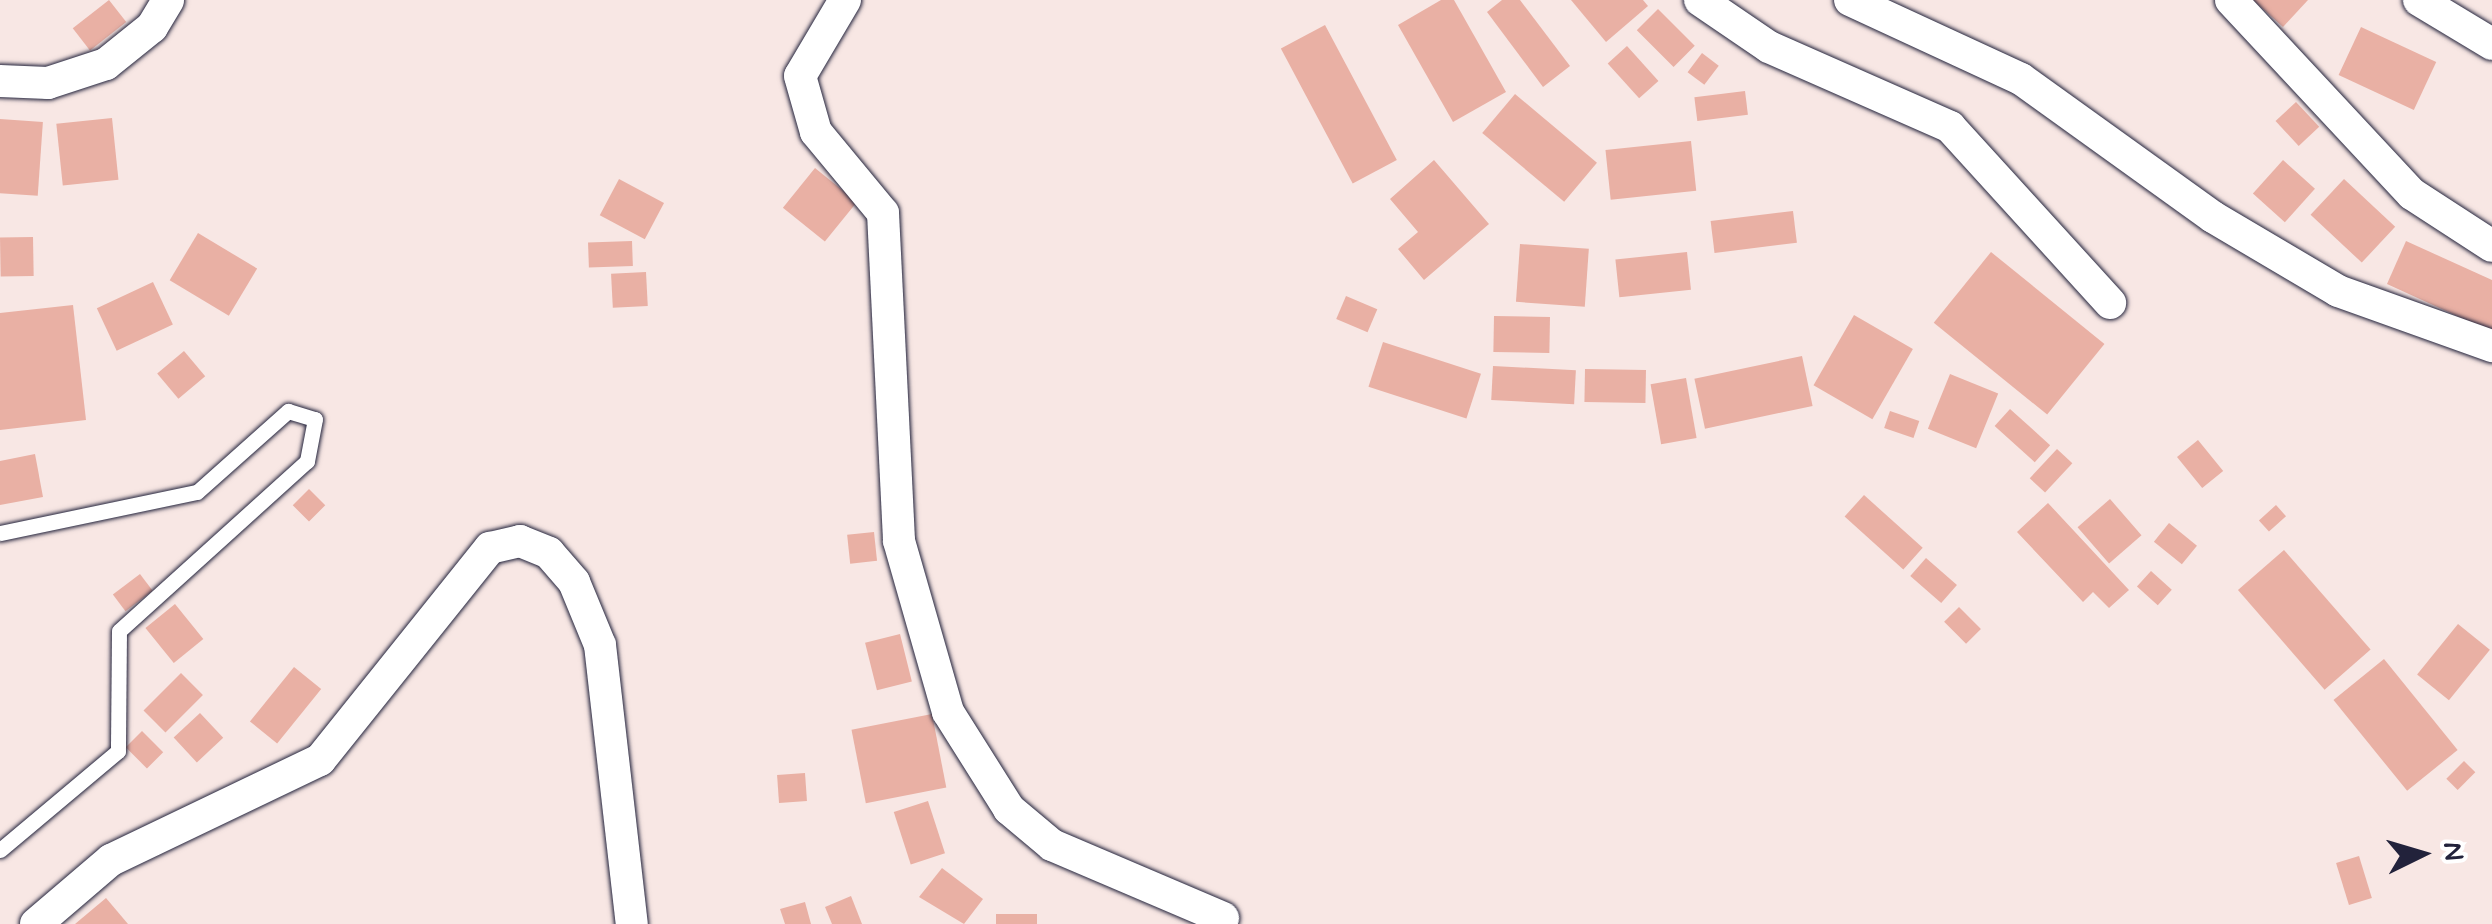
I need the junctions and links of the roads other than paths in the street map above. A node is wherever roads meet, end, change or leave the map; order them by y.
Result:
1 (168, 0) edge
2 (845, 0) edge
3 (1700, 0) edge
4 (1850, 0) edge
5 (2231, 0) edge
6 (2419, 0) edge
7 (2492, 44) edge
8 (0, 81) edge
9 (2492, 246) edge
10 (2110, 303) dead end
11 (2492, 346) edge
12 (0, 534) edge
13 (0, 850) edge
14 (1223, 918) dead end
15 (36, 924) edge
16 (632, 924) edge

1 - 8 street
2 - 14 street
3 - 10 street
4 - 11 street
5 - 9 street
6 - 7 street
12 - 13 lane
15 - 16 street

